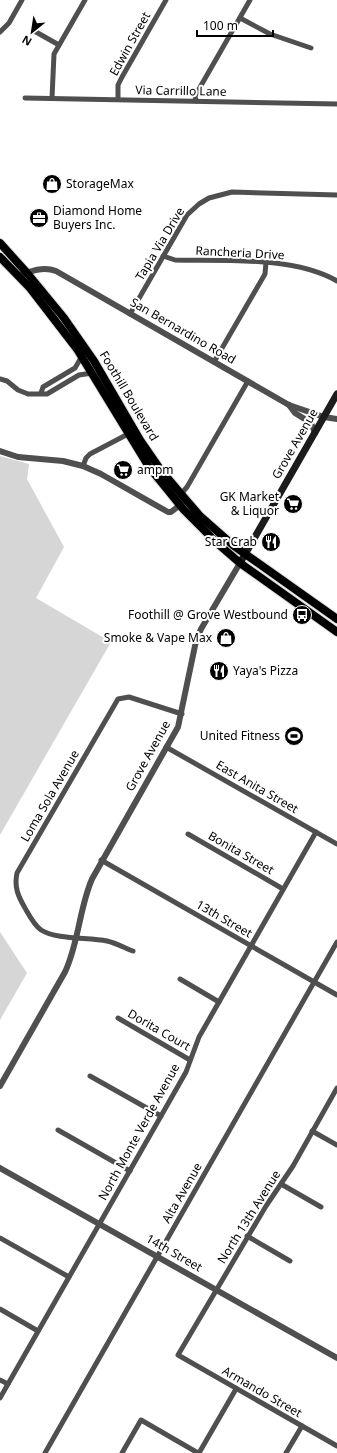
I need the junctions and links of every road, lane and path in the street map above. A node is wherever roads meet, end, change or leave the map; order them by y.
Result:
1 (22, 0) edge
2 (85, 0) edge
3 (166, 0) edge
4 (250, 0) edge
5 (240, 18) junction
6 (0, 32) edge
7 (36, 32) dead end
8 (59, 45) junction
9 (311, 48) dead end
10 (25, 98) dead end
11 (52, 98) junction
12 (118, 99) junction
13 (196, 101) junction
14 (337, 104) edge
15 (337, 195) edge
16 (0, 243) edge
17 (163, 256) junction
18 (0, 257) edge
19 (266, 262) junction
20 (27, 273) junction
21 (19, 276) junction
22 (337, 281) edge
23 (130, 314) junction
24 (82, 356) junction
25 (214, 362) junction
26 (75, 368) junction
27 (92, 373) junction
28 (79, 374) junction
29 (0, 379) edge
30 (248, 381) junction
31 (49, 384) junction
32 (53, 390) junction
33 (41, 393) junction
34 (337, 394) edge
35 (289, 405) junction
36 (324, 417) junction
37 (337, 419) edge
38 (131, 432) junction
39 (315, 433) junction
40 (0, 451) edge
41 (83, 466) junction
42 (181, 494) junction
43 (180, 505) junction
44 (245, 554) junction
45 (240, 563) junction
46 (337, 619) edge
47 (337, 632) edge
48 (182, 714) junction
49 (166, 747) junction
50 (316, 832) junction
51 (188, 834) dead end
52 (337, 844) edge
53 (102, 860) junction
54 (283, 889) junction
55 (77, 937) junction
56 (337, 942) edge
57 (250, 946) junction
58 (133, 951) dead end
59 (180, 979) dead end
60 (314, 983) junction
61 (337, 996) edge
62 (219, 1002) junction
63 (118, 1018) dead end
64 (190, 1060) junction
65 (90, 1076) dead end
66 (0, 1086) edge
67 (337, 1088) edge
68 (161, 1116) junction
69 (58, 1130) dead end
70 (312, 1131) junction
71 (337, 1145) edge
72 (0, 1168) edge
73 (130, 1171) junction
74 (281, 1184) junction
75 (321, 1207) dead end
76 (99, 1224) junction
77 (248, 1236) junction
78 (0, 1238) edge
79 (157, 1256) junction
80 (290, 1261) dead end
81 (69, 1278) junction
82 (216, 1290) junction
83 (0, 1309) edge
84 (38, 1331) junction
85 (178, 1355) joint
86 (337, 1358) edge
87 (0, 1380) edge
88 (8, 1384) junction
89 (236, 1389) junction
90 (0, 1398) edge
91 (302, 1426) junction
92 (337, 1446) edge
93 (45, 1453) edge
94 (122, 1453) edge
95 (199, 1453) edge
96 (286, 1453) edge

1 - 6 street
2 - 8 street
3 - 12 street, Edwin Street
4 - 5 street
5 - 9 street
5 - 13 street
7 - 8 street
8 - 11 street
10 - 11 street, Via Carrillo Lane
11 - 12 street, Via Carrillo Lane
12 - 13 street, Via Carrillo Lane
13 - 14 street, Via Carrillo Lane
15 - 17 street, Tapia Via Drive
16 - 20 main road, Foothill Boulevard
17 - 19 street, Rancheria Drive
17 - 23 street, Tapia Via Drive
18 - 21 main road, Foothill Boulevard
19 - 22 street, Rancheria Drive
19 - 25 street
20 - 21 street, San Bernardino Road
20 - 23 street, San Bernardino Road
20 - 38 main road, Foothill Boulevard
21 - 24 main road, Foothill Boulevard
23 - 25 street, San Bernardino Road
24 - 26 street
24 - 27 main road, Foothill Boulevard
25 - 30 street, San Bernardino Road
26 - 28 street
26 - 31 street
27 - 28 street
27 - 38 main road, Foothill Boulevard
28 - 32 street
29 - 33 street
30 - 35 street, San Bernardino Road
30 - 42 street
31 - 32 street
31 - 33 street
32 - 33 street
34 - 36 main road, Grove Avenue
35 - 36 street, San Bernardino Road
35 - 39 street
36 - 37 street, San Bernardino Road
36 - 39 main road, Grove Avenue
38 - 41 street
38 - 42 main road, Foothill Boulevard
38 - 43 main road, Foothill Boulevard
39 - 44 main road, Grove Avenue
40 - 41 street
41 - 43 street
42 - 44 main road, Foothill Boulevard
43 - 45 main road, Foothill Boulevard
44 - 45 main road, Grove Avenue
44 - 46 main road, Foothill Boulevard
45 - 47 main road, Foothill Boulevard
45 - 48 street, Grove Avenue
48 - 49 street, Grove Avenue
48 - 55 street, Loma Sola Avenue
49 - 50 street, East Anita Street
49 - 53 street, Grove Avenue
50 - 52 street, East Anita Street
50 - 54 street, North Monte Verde Avenue
51 - 54 street, Bonita Street
53 - 55 street, Grove Avenue
53 - 57 street, 13th Street
54 - 57 street, North Monte Verde Avenue
55 - 58 street, Loma Sola Avenue
55 - 66 street, Grove Avenue
56 - 60 street, Alta Avenue
57 - 60 street, 13th Street
57 - 62 street, North Monte Verde Avenue
59 - 62 street
60 - 61 street, 13th Street
60 - 79 street, Alta Avenue
62 - 64 street, North Monte Verde Avenue
63 - 64 street, Dorita Court
64 - 68 street, North Monte Verde Avenue
65 - 68 street
67 - 70 street, North 13th Avenue
68 - 73 street, North Monte Verde Avenue
69 - 73 street
70 - 71 street
70 - 74 street, North 13th Avenue
72 - 76 street, 14th Street
73 - 76 street, North Monte Verde Avenue
74 - 75 street
74 - 77 street, North 13th Avenue
76 - 79 street, 14th Street
76 - 81 street, North Monte Verde Avenue
77 - 80 street
77 - 82 street, North 13th Avenue
78 - 81 street
79 - 82 street, 14th Street
79 - 93 street, Alta Avenue
81 - 84 street, North Monte Verde Avenue
82 - 85 street, North 13th Avenue
82 - 86 street, 14th Street
83 - 84 street
84 - 88 street, North Monte Verde Avenue
85 - 89 street, Armando Street
87 - 88 street
88 - 90 street, North Monte Verde Avenue
89 - 91 street, Armando Street
89 - 95 street
91 - 92 street, Armando Street
91 - 96 street
94 - 95 street

